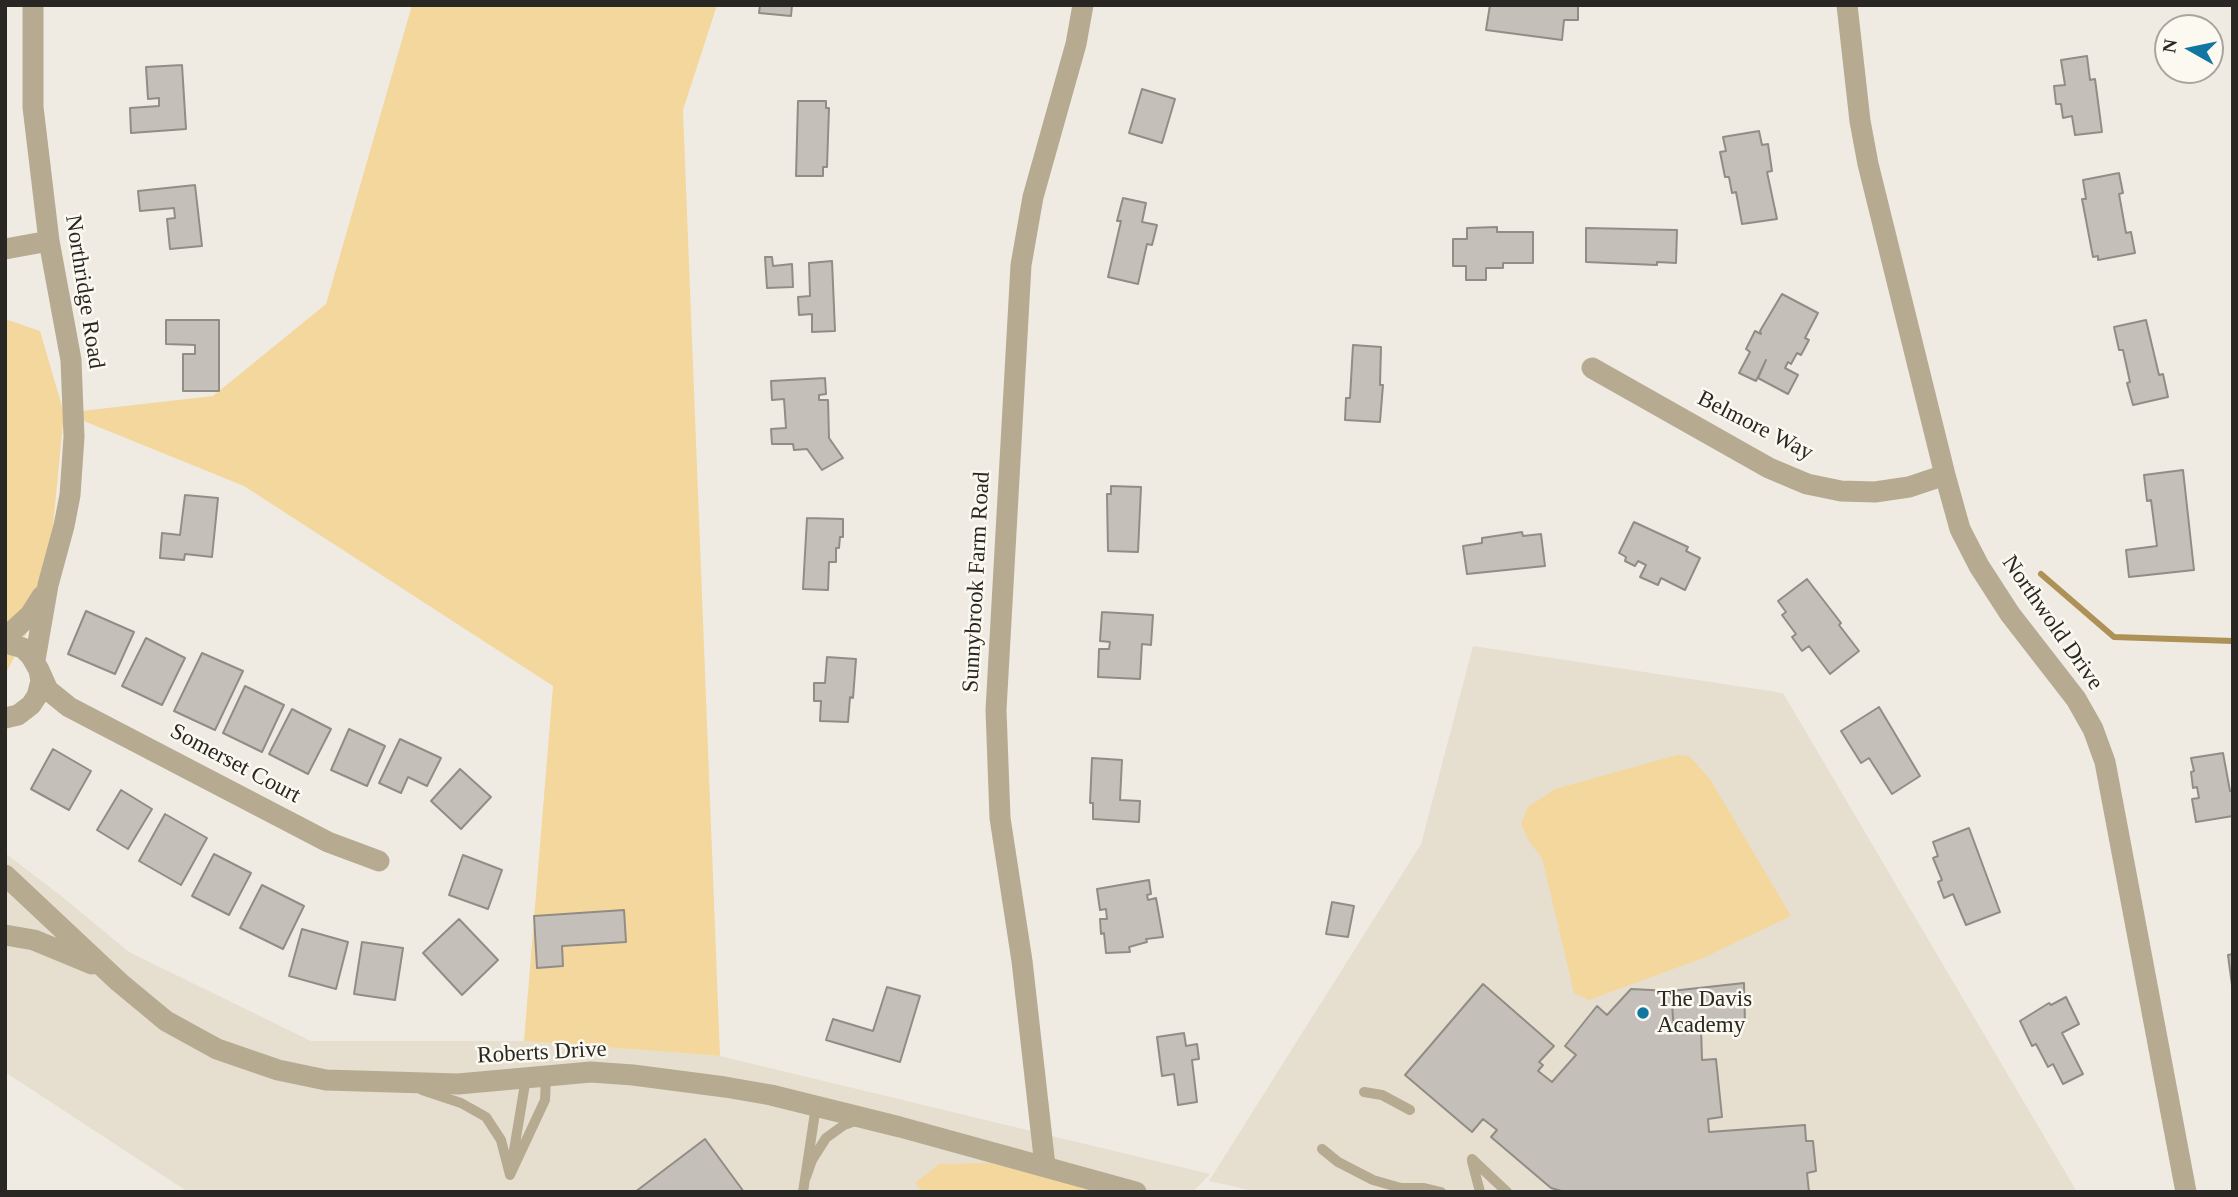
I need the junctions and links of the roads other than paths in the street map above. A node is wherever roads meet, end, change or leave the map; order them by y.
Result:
1 (33, 5) edge
2 (1083, 5) edge
3 (1847, 5) edge
4 (48, 242) junction
5 (5, 249) edge
6 (1592, 368) dead end
7 (1945, 475) junction
8 (48, 585) junction
9 (5, 641) edge
10 (37, 665) junction
11 (69, 707) junction
12 (17, 714) edge
13 (5, 736) edge
14 (379, 860) dead end
15 (5, 875) edge
16 (5, 935) edge
17 (109, 972) junction
18 (536, 1077) junction
19 (401, 1082) junction
20 (1364, 1092) dead end
21 (817, 1106) junction
22 (1410, 1111) dead end
23 (867, 1118) junction
24 (1322, 1149) dead end
25 (1045, 1166) junction
26 (510, 1175) junction
27 (806, 1177) junction
28 (803, 1192) edge
29 (1136, 1192) edge
30 (1440, 1192) edge
31 (1480, 1192) edge
32 (1507, 1192) edge
33 (2186, 1192) edge

1 - 4 street, Northridge Road
2 - 25 street, Sunnybrook Farm Road
3 - 7 street, Northwold Drive
4 - 5 street
4 - 8 street, Northridge Road
6 - 7 street, Belmore Way
7 - 33 street, Northwold Drive
8 - 9 street, Northridge Road
8 - 10 street, Northridge Road
9 - 10 street, Northridge Road
10 - 11 street, Somerset Court
10 - 12 street, Northridge Road
11 - 12 street
11 - 14 street, Somerset Court
12 - 13 street, Northridge Road
15 - 17 street, Roberts Drive
16 - 17 street
17 - 19 street, Roberts Drive
18 - 19 street, Roberts Drive
18 - 21 street, Roberts Drive
18 - 26 lane
18 - 26 lane
19 - 26 lane
20 - 22 lane
21 - 23 street, Roberts Drive
21 - 27 lane
23 - 25 street, Roberts Drive
23 - 27 lane
24 - 30 lane
25 - 29 street, Roberts Drive
27 - 28 lane
31 - 32 lane

